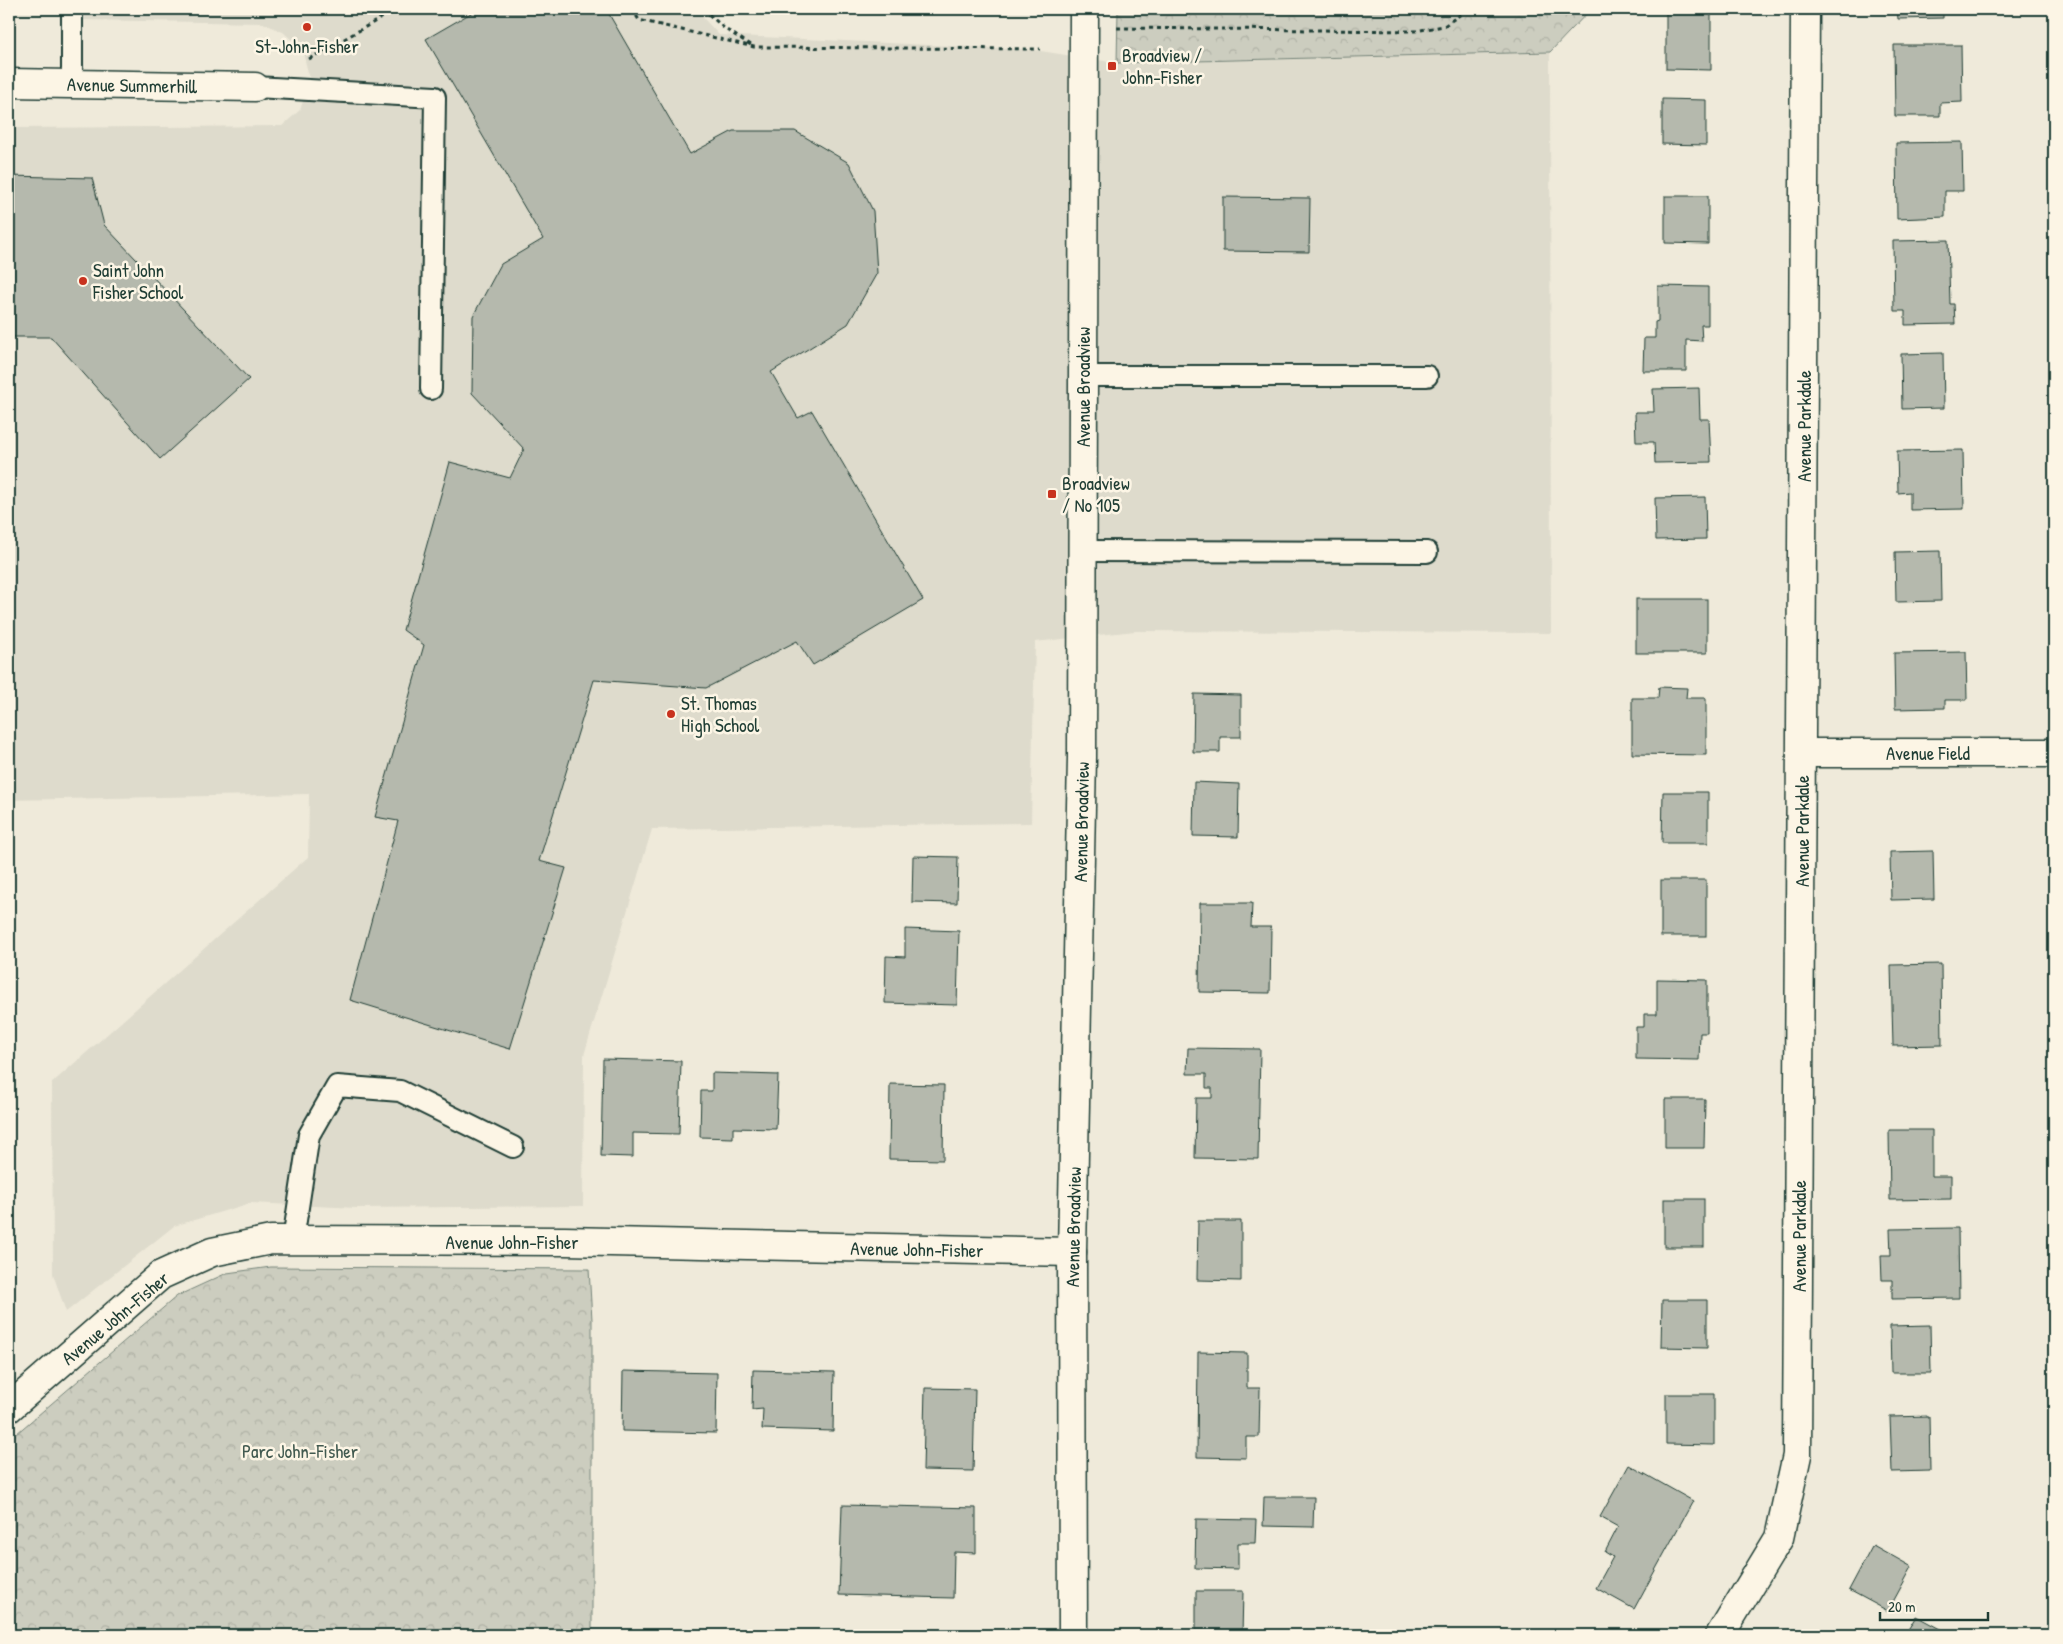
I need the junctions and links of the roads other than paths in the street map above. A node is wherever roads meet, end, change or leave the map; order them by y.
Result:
1 (72, 9) edge
2 (1084, 9) edge
3 (1805, 9) edge
4 (9, 83) edge
5 (72, 84) junction
6 (254, 87) joint
7 (1083, 376) junction
8 (1427, 376) dead end
9 (431, 389) dead end
10 (1083, 551) junction
11 (1427, 552) dead end
12 (1802, 753) junction
13 (2054, 753) edge
14 (513, 1148) dead end
15 (292, 1240) junction
16 (1072, 1252) junction
17 (9, 1408) edge
18 (1073, 1635) edge
19 (1720, 1635) edge

1 - 5 lane
2 - 7 street, Avenue Broadview
3 - 12 street, Avenue Parkdale
4 - 5 street, Avenue Summerhill
5 - 6 street, Avenue Summerhill
6 - 9 lane
7 - 8 lane
7 - 10 street, Avenue Broadview
10 - 11 lane
10 - 16 street, Avenue Broadview
12 - 13 street, Avenue Field
12 - 19 street, Avenue Parkdale
14 - 15 lane
15 - 16 street, Avenue John-Fisher
15 - 17 street, Avenue John-Fisher
16 - 18 street, Avenue Broadview

